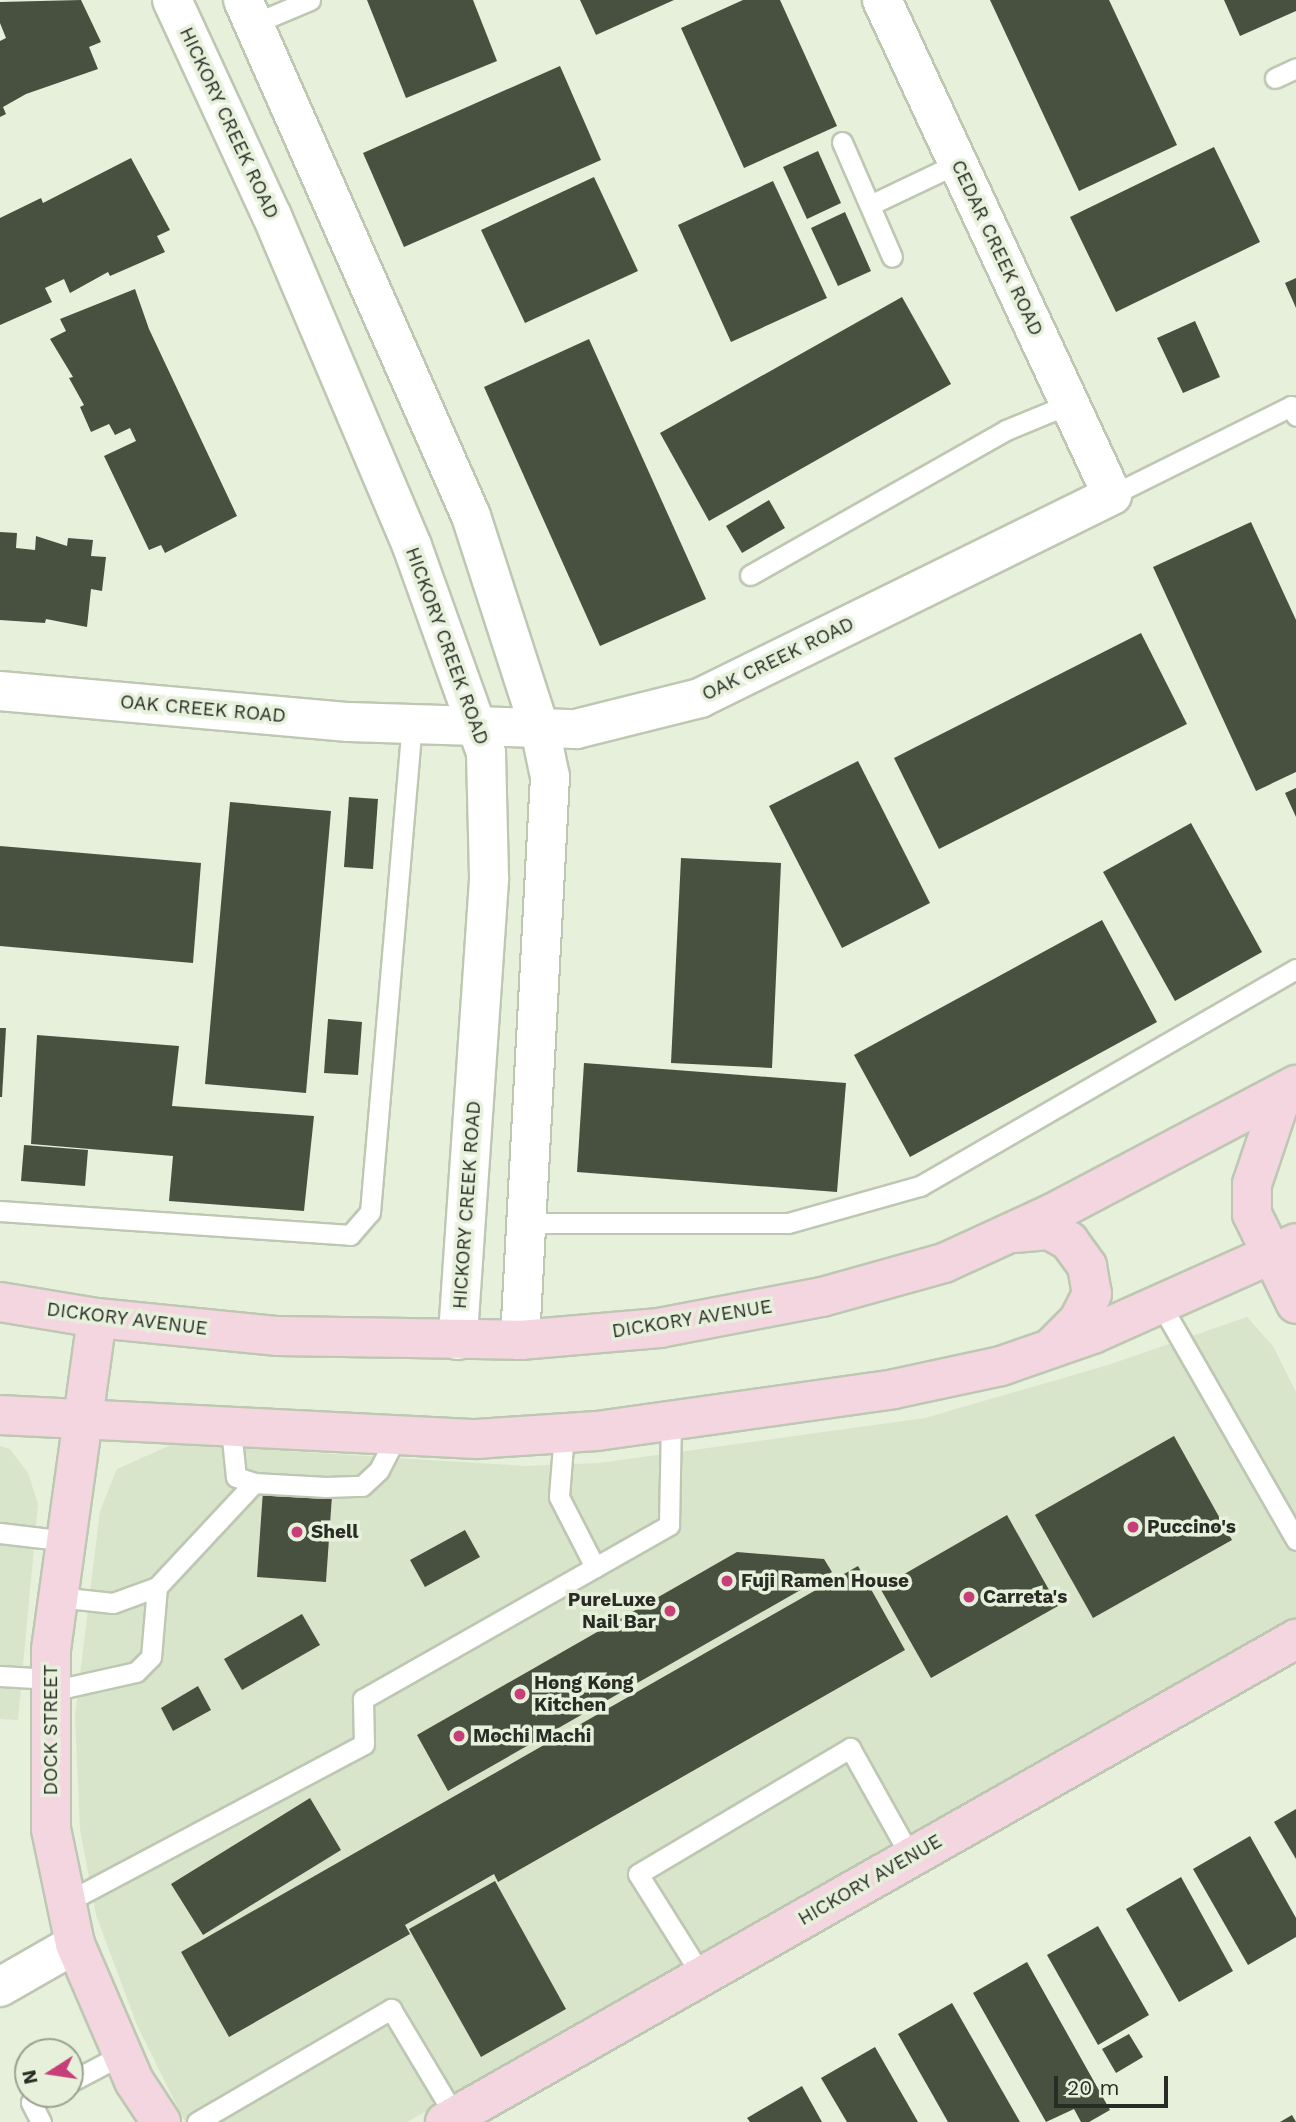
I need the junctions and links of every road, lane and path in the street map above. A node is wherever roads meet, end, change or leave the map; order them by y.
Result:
1 (172, 0) edge
2 (310, 0) edge
3 (882, 0) edge
4 (248, 12) edge
5 (1296, 68) edge
6 (1275, 78) dead end
7 (842, 142) dead end
8 (958, 163) junction
9 (870, 205) junction
10 (892, 257) dead end
11 (1069, 404) junction
12 (1296, 416) edge
13 (1111, 495) junction
14 (750, 575) dead end
15 (0, 691) edge
16 (412, 723) junction
17 (477, 724) junction
18 (540, 729) junction
19 (1296, 969) edge
20 (1290, 1088) edge
21 (0, 1211) edge
22 (527, 1223) junction
23 (1007, 1234) junction
24 (1283, 1250) edge
25 (0, 1302) edge
26 (1296, 1304) edge
27 (1161, 1305) junction
28 (97, 1318) junction
29 (458, 1340) junction
30 (520, 1340) junction
31 (1051, 1348) junction
32 (0, 1415) edge
33 (671, 1420) junction
34 (84, 1422) junction
35 (231, 1429) junction
36 (564, 1433) junction
37 (396, 1436) junction
38 (254, 1483) junction
39 (0, 1533) edge
40 (67, 1541) junction
41 (1296, 1541) edge
42 (595, 1567) junction
43 (157, 1587) junction
44 (58, 1597) junction
45 (1296, 1639) edge
46 (0, 1676) edge
47 (51, 1685) junction
48 (911, 1857) junction
49 (66, 1902) junction
50 (75, 1944) junction
51 (702, 1976) junction
52 (0, 1987) edge
53 (123, 2054) junction
54 (84, 2075) edge
55 (450, 2119) edge
56 (161, 2122) edge
57 (197, 2122) edge

1 - 17 street, HICKORY CREEK ROAD
2 - 4 lane
3 - 8 street, CEDAR CREEK ROAD
4 - 18 street
5 - 6 lane
7 - 9 lane
8 - 9 lane
8 - 11 street, CEDAR CREEK ROAD
9 - 10 lane
11 - 13 street, CEDAR CREEK ROAD
11 - 14 lane
12 - 13 lane
13 - 18 street, OAK CREEK ROAD
15 - 16 street, OAK CREEK ROAD
16 - 17 street, OAK CREEK ROAD
16 - 21 lane
17 - 18 street, OAK CREEK ROAD
17 - 29 street, HICKORY CREEK ROAD
18 - 22 street
19 - 22 lane
20 - 23 main road, DICKORY AVENUE
20 - 24 main road
22 - 30 street
23 - 30 main road, DICKORY AVENUE
23 - 31 main road
24 - 26 main road
24 - 27 main road
25 - 28 main road, DICKORY AVENUE
27 - 31 main road
27 - 41 lane
28 - 29 main road, DICKORY AVENUE
28 - 34 main road, DOCK STREET
29 - 30 main road, DICKORY AVENUE
31 - 33 main road
32 - 34 main road
33 - 36 main road
33 - 42 lane
34 - 35 main road
34 - 40 main road, DOCK STREET
35 - 37 main road
35 - 38 lane
36 - 37 main road
36 - 42 lane
37 - 38 lane
38 - 43 lane
39 - 40 lane
40 - 44 main road, DOCK STREET
42 - 49 lane
43 - 44 lane
43 - 47 lane
44 - 47 main road, DOCK STREET
45 - 48 main road, HICKORY AVENUE
46 - 47 lane
47 - 49 main road, DOCK STREET
48 - 51 main road, HICKORY AVENUE
48 - 51 lane
49 - 50 main road, DOCK STREET
50 - 52 street
50 - 53 main road, DOCK STREET
51 - 55 main road, HICKORY AVENUE
53 - 54 lane
53 - 56 main road, DOCK STREET
55 - 57 lane

